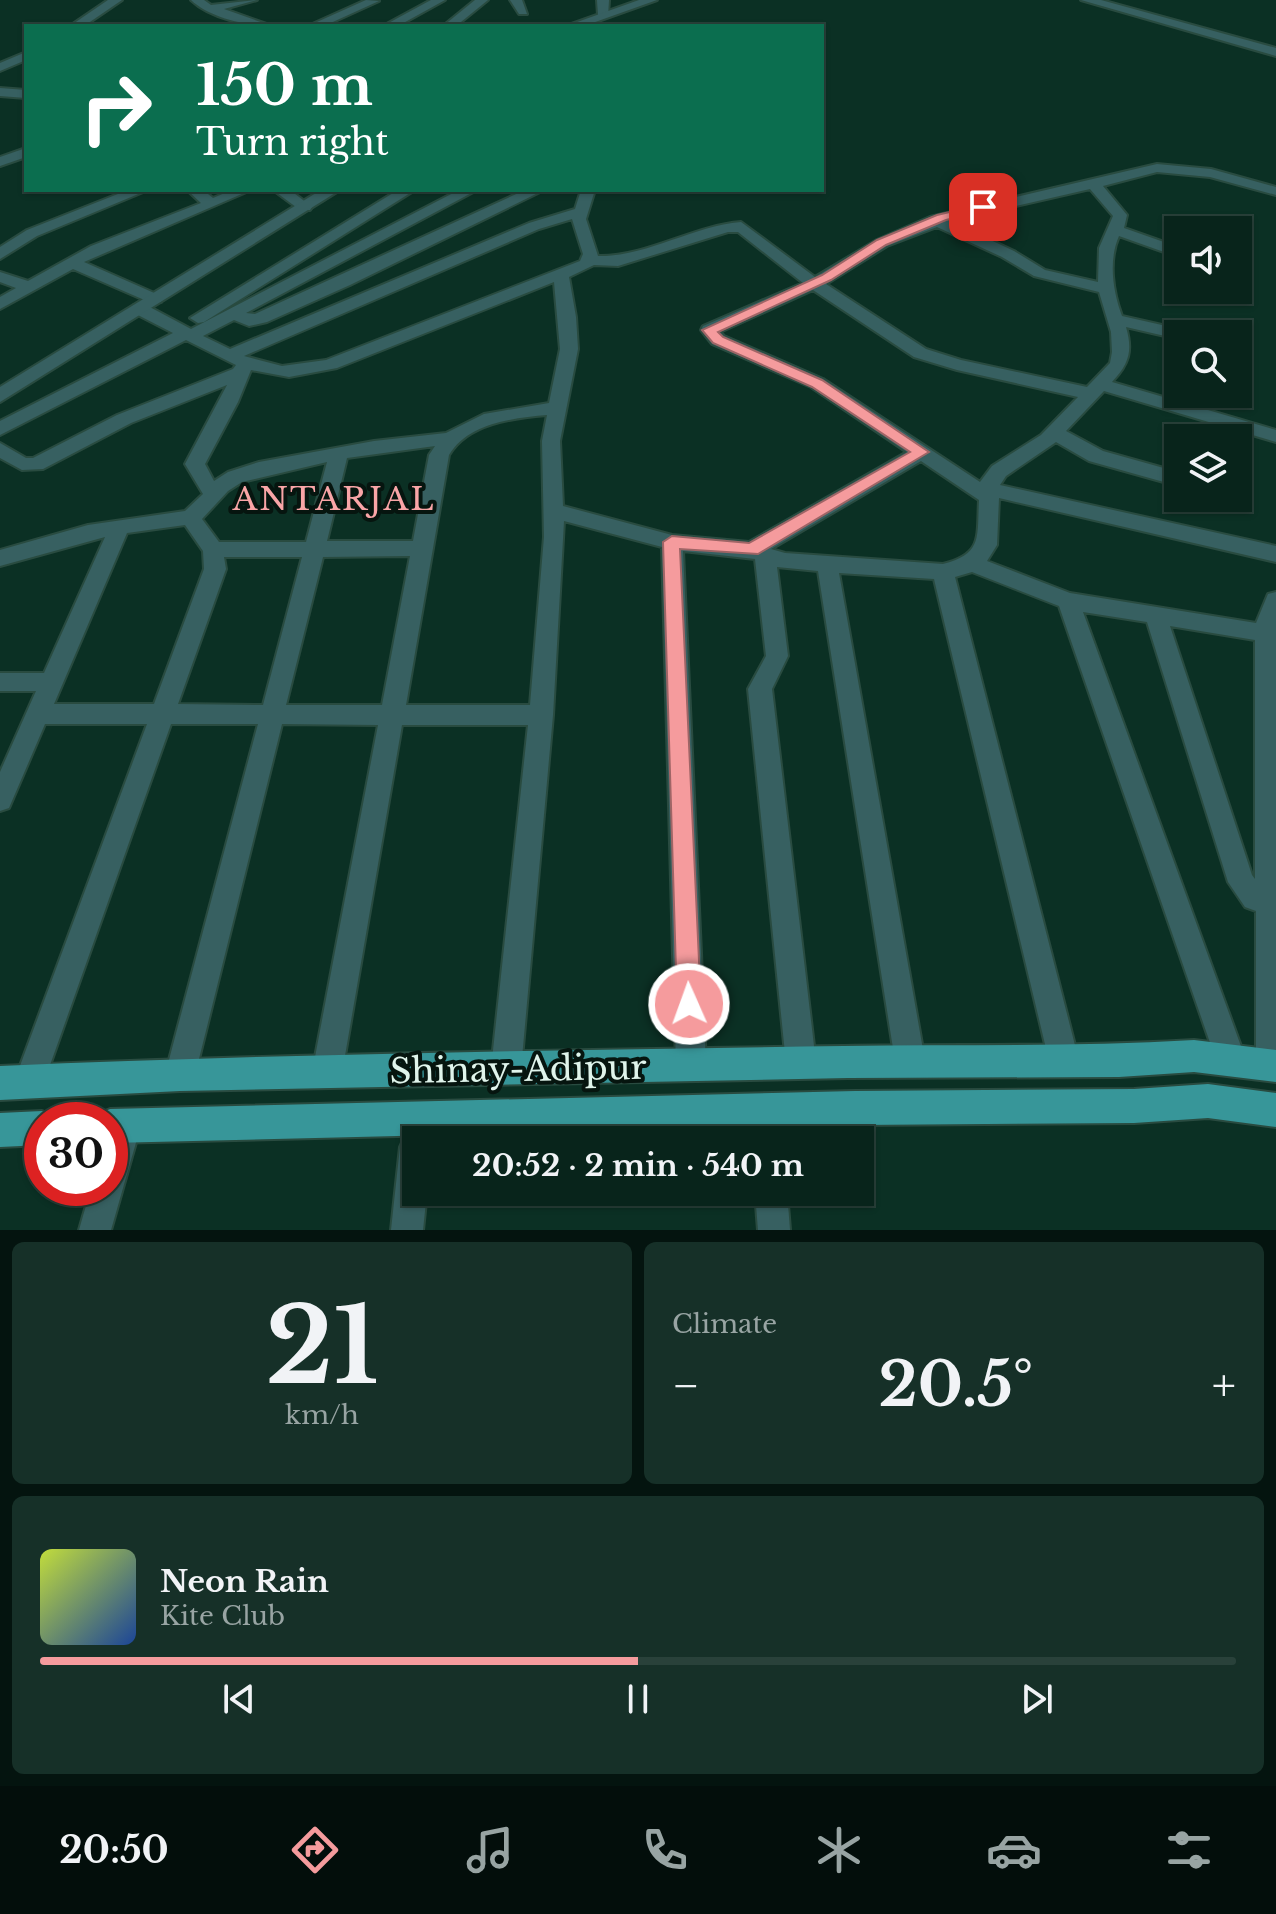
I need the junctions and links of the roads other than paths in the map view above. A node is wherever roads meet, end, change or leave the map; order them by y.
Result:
1 (116, 0) edge
2 (197, 0) edge
3 (251, 0) edge
4 (439, 0) edge
5 (482, 0) edge
6 (516, 0) edge
7 (603, 0) edge
8 (651, 0) edge
9 (1087, 0) edge
10 (373, 1) edge
11 (211, 8) junction
12 (523, 12) dead end
13 (604, 15) junction
14 (79, 24) edge
15 (254, 24) edge
16 (319, 24) edge
17 (393, 24) edge
18 (452, 24) edge
19 (578, 24) edge
20 (1276, 52) edge
21 (24, 57) edge
22 (2, 65) edge
23 (0, 92) edge
24 (24, 94) edge
25 (24, 153) edge
26 (0, 162) edge
27 (1094, 185) junction
28 (1276, 191) edge
29 (136, 192) edge
30 (197, 192) edge
31 (239, 192) edge
32 (283, 192) edge
33 (329, 192) edge
34 (405, 192) edge
35 (466, 192) edge
36 (533, 192) edge
37 (588, 192) edge
38 (212, 204) junction
39 (305, 207) junction
40 (580, 212) junction
41 (935, 220) junction
42 (1116, 230) junction
43 (1164, 247) edge
44 (0, 254) edge
45 (590, 260) junction
46 (70, 262) junction
47 (561, 276) junction
48 (0, 277) edge
49 (814, 284) junction
50 (28, 287) junction
51 (1107, 289) junction
52 (0, 304) edge
53 (147, 304) junction
54 (235, 314) junction
55 (1117, 320) junction
56 (1164, 331) edge
57 (186, 332) junction
58 (239, 363) junction
59 (1097, 389) junction
60 (0, 396) edge
61 (558, 408) junction
62 (0, 429) edge
63 (1055, 433) junction
64 (1276, 436) edge
65 (448, 439) junction
66 (0, 449) edge
67 (921, 452) junction
68 (339, 453) junction
69 (1164, 475) edge
70 (212, 492) junction
71 (989, 493) junction
72 (554, 511) junction
73 (190, 517) junction
74 (120, 527) junction
75 (672, 542) junction
76 (423, 548) junction
77 (314, 549) junction
78 (213, 550) junction
79 (758, 552) junction
80 (1276, 554) edge
81 (0, 558) edge
82 (827, 564) junction
83 (973, 564) junction
84 (943, 572) junction
85 (1276, 600) edge
86 (1068, 601) junction
87 (1156, 616) junction
88 (1266, 633) junction
89 (0, 682) edge
90 (52, 682) junction
91 (38, 714) junction
92 (162, 714) junction
93 (272, 714) junction
94 (392, 714) junction
95 (541, 715) junction
96 (1271, 736) edge
97 (0, 800) edge
98 (1269, 902) junction
99 (1231, 1060) junction
100 (910, 1061) junction
101 (1064, 1061) junction
102 (801, 1063) junction
103 (691, 1065) junction
104 (1273, 1066) edge
105 (506, 1069) junction
106 (327, 1073) junction
107 (180, 1075) junction
108 (14, 1082) edge
109 (1276, 1110) edge
110 (128, 1125) edge
111 (766, 1126) edge
112 (24, 1129) edge
113 (0, 1130) edge
114 (402, 1134) edge
115 (102, 1206) edge
116 (410, 1206) edge
117 (772, 1206) edge
118 (95, 1230) edge
119 (407, 1230) edge
120 (774, 1230) edge

1 - 14 street
2 - 11 street
3 - 11 street
4 - 17 street
5 - 18 street
6 - 12 street
7 - 13 street
8 - 13 street
9 - 20 street
10 - 16 street
11 - 15 street
13 - 19 street
21 - 22 street
23 - 24 street
25 - 26 street
27 - 28 street
27 - 41 street
27 - 42 street
29 - 44 street
30 - 38 street
31 - 38 street
32 - 39 street
33 - 39 street
34 - 57 street
35 - 54 street
36 - 54 street
37 - 40 street
38 - 46 street
39 - 53 street
40 - 45 street
40 - 58 street
41 - 49 street
41 - 51 street
42 - 43 street
42 - 51 street
45 - 47 street
45 - 49 street
46 - 50 street
46 - 53 street
47 - 58 street
47 - 61 street
48 - 50 street
49 - 59 street
49 - 67 street
50 - 52 street
51 - 55 street
53 - 57 street
53 - 60 street
54 - 57 street
55 - 56 street
55 - 59 street
57 - 58 street
57 - 62 street
58 - 66 street
58 - 70 street
59 - 63 street
59 - 64 street
61 - 65 street
61 - 72 street
63 - 69 street
63 - 71 street
65 - 68 street
65 - 76 street
67 - 71 street
67 - 79 street
68 - 70 street
68 - 77 street
70 - 73 street
71 - 80 street
71 - 83 street
72 - 75 street
72 - 95 street
73 - 74 street
73 - 78 street
74 - 81 street
74 - 90 street
75 - 79 street
75 - 103 street
76 - 77 street
76 - 94 street
77 - 78 street
77 - 93 street
78 - 92 street
79 - 82 street
79 - 102 street
82 - 84 street
82 - 100 street
83 - 84 street
83 - 86 street
84 - 101 street
85 - 88 street
86 - 87 street
86 - 99 street
87 - 88 street
87 - 98 street
88 - 96 street
89 - 90 street
90 - 91 street
91 - 92 street
91 - 97 street
92 - 93 street
92 - 108 street
93 - 94 street
93 - 107 street
94 - 95 street
94 - 106 street
95 - 105 street
96 - 98 street
98 - 104 street
99 - 101 main road, Shinay-Adipur
99 - 104 main road, Shinay-Adipur
100 - 101 main road, Shinay-Adipur
100 - 102 main road, Shinay-Adipur
102 - 103 main road, Shinay-Adipur
103 - 105 main road, Shinay-Adipur
105 - 106 main road, Shinay-Adipur
106 - 107 main road, Shinay-Adipur
107 - 108 main road, Shinay-Adipur
109 - 111 main road, Shinay-Adipur
110 - 114 main road, Shinay-Adipur
112 - 113 main road
115 - 118 street
116 - 119 street
117 - 120 street

